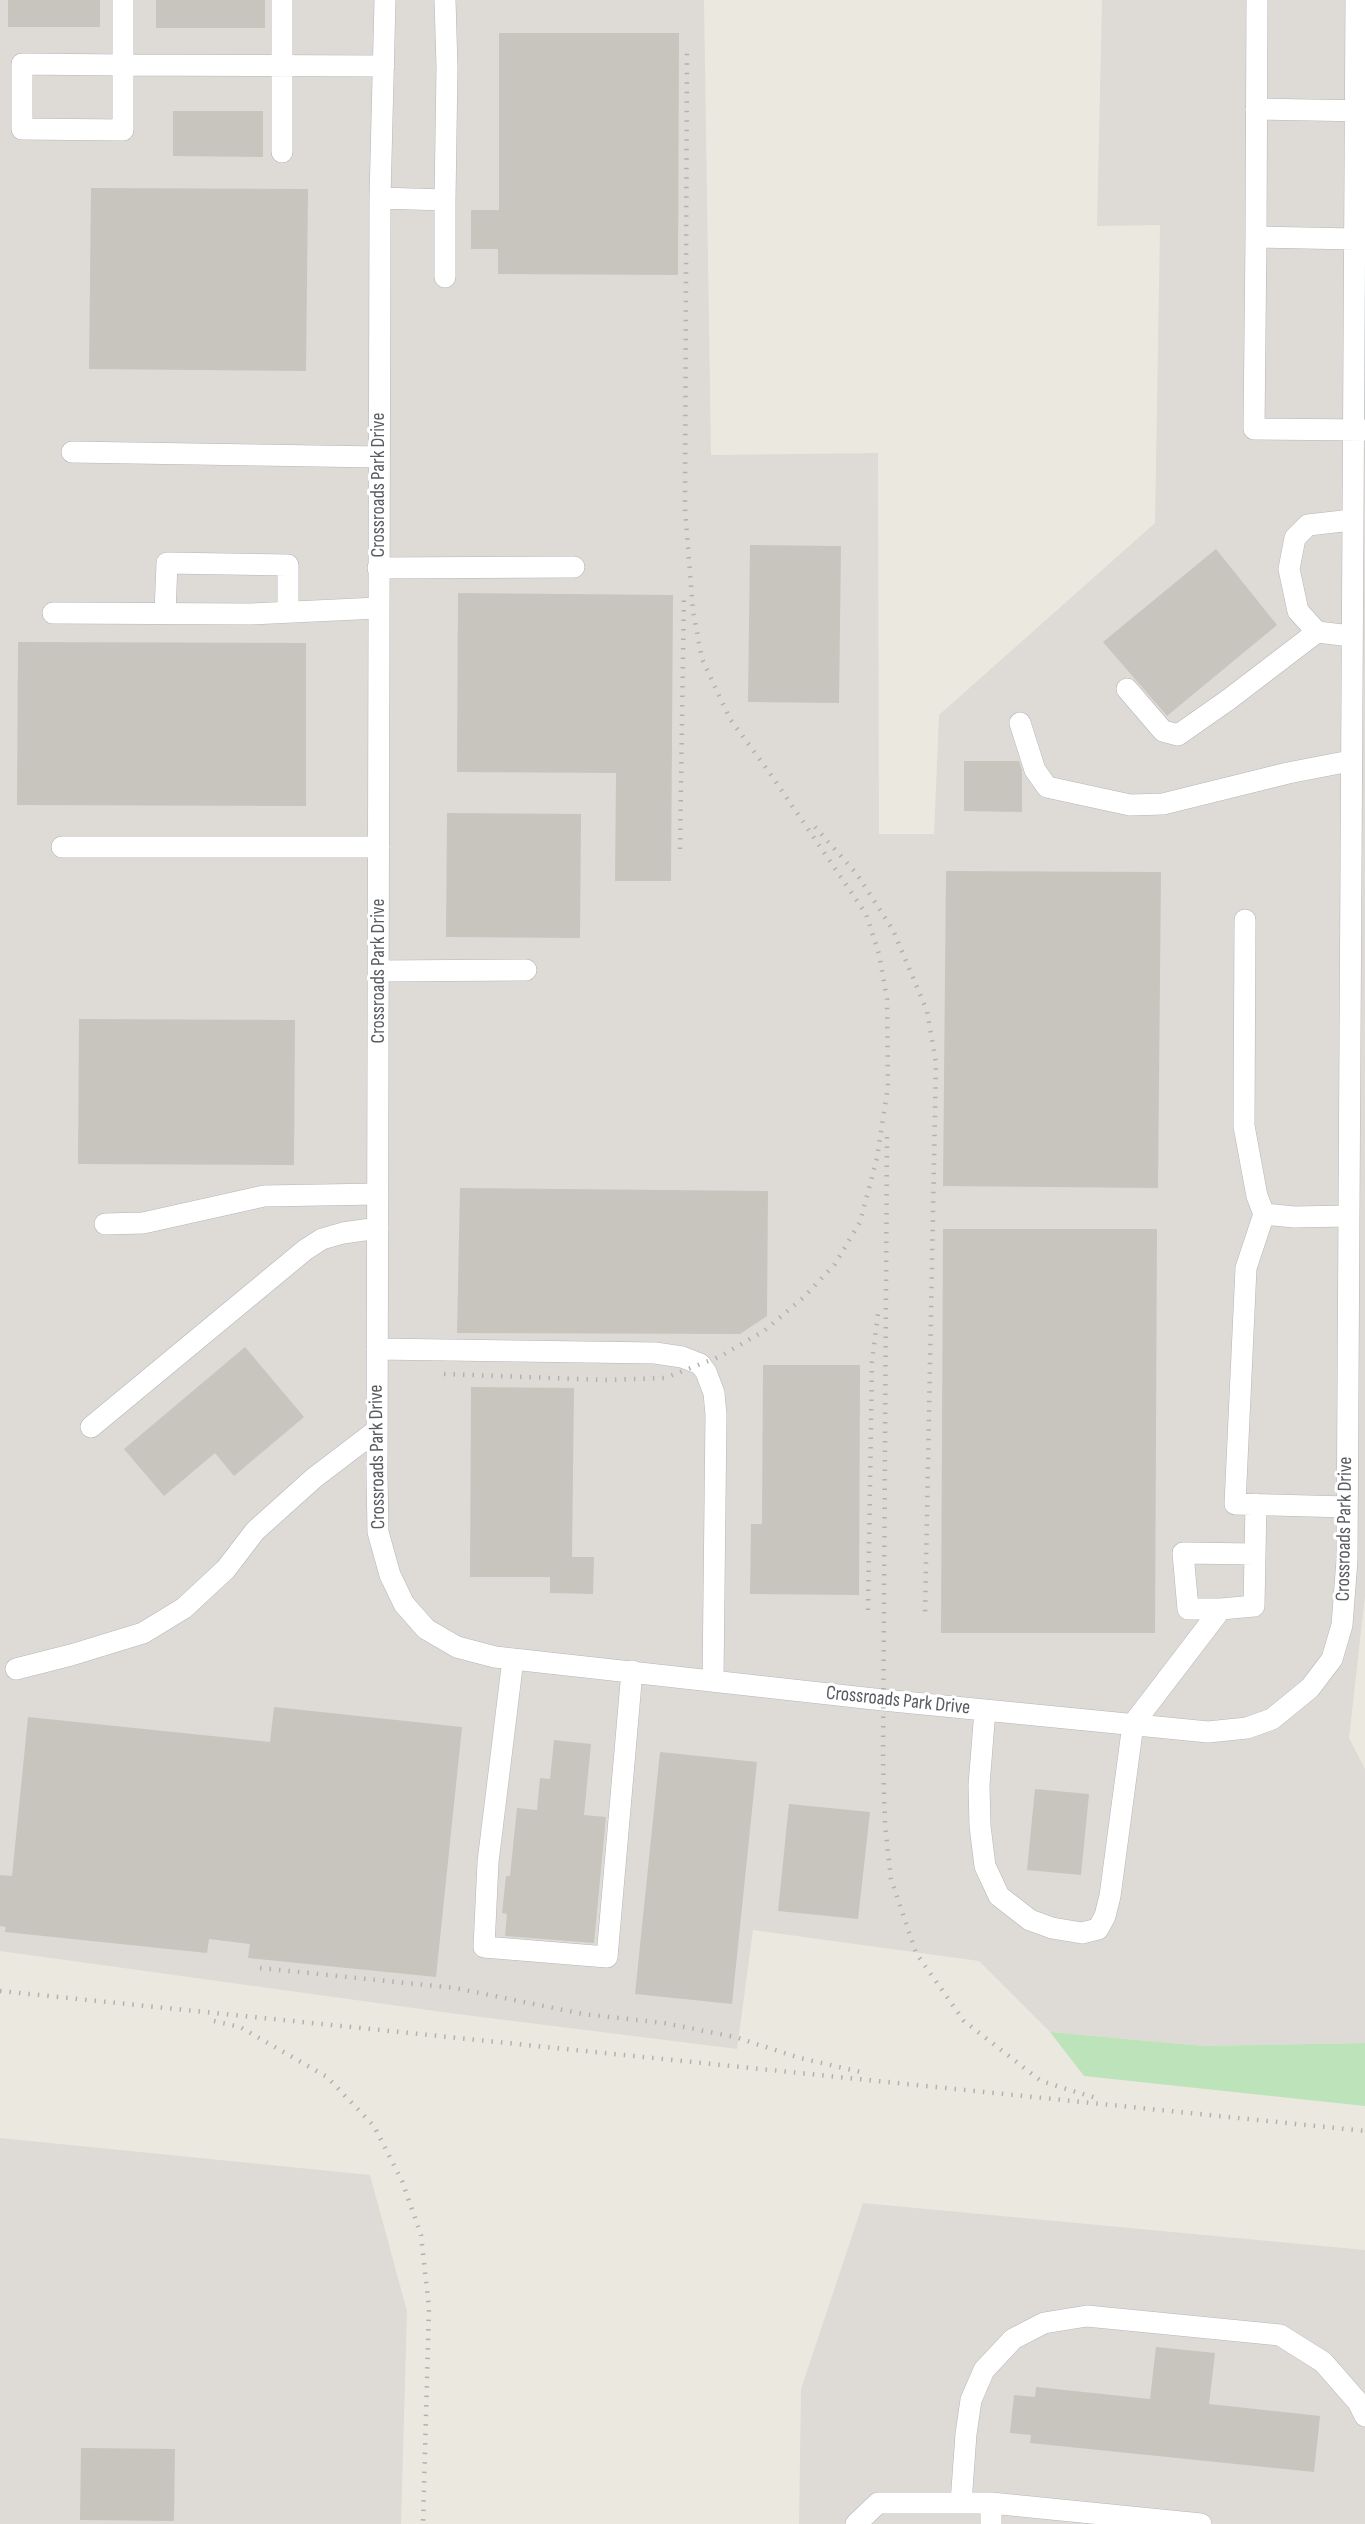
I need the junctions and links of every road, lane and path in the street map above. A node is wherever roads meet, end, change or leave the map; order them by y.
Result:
1 (123, 0) edge
2 (282, 0) edge
3 (385, 0) edge
4 (445, 0) edge
5 (1257, 0) edge
6 (1356, 0) edge
7 (123, 65) junction
8 (282, 65) junction
9 (384, 66) junction
10 (1256, 109) junction
11 (1360, 111) edge
12 (282, 152) dead end
13 (380, 198) junction
14 (445, 200) junction
15 (1256, 237) junction
16 (1354, 239) junction
17 (446, 277) dead end
18 (1359, 430) edge
19 (72, 452) dead end
20 (379, 457) junction
21 (1352, 520) junction
22 (574, 567) dead end
23 (378, 568) junction
24 (378, 608) junction
25 (288, 612) junction
26 (53, 613) dead end
27 (165, 613) junction
28 (1317, 632) junction
29 (1352, 636) junction
30 (1127, 689) dead end
31 (1020, 723) dead end
32 (1350, 761) junction
33 (1358, 844) edge
34 (62, 847) dead end
35 (379, 847) junction
36 (1245, 920) dead end
37 (526, 970) dead end
38 (379, 971) junction
39 (378, 1194) junction
40 (1264, 1214) junction
41 (1348, 1216) junction
42 (105, 1224) dead end
43 (378, 1228) junction
44 (377, 1349) junction
45 (91, 1427) dead end
46 (377, 1430) junction
47 (1256, 1504) junction
48 (1347, 1507) junction
49 (1255, 1554) junction
50 (1221, 1609) junction
51 (513, 1659) junction
52 (16, 1669) dead end
53 (632, 1671) junction
54 (713, 1680) junction
55 (985, 1710) junction
56 (1133, 1725) junction
57 (1365, 2416) edge
58 (991, 2502) junction
59 (962, 2503) junction
60 (856, 2524) edge
61 (991, 2524) edge
62 (1201, 2524) edge

1 - 7 street
2 - 8 street
3 - 9 street, Crossroads Park Drive
4 - 14 street
5 - 10 street
6 - 11 street, Crossroads Park Drive
7 - 7 street
7 - 8 street
8 - 9 street
8 - 12 street
9 - 13 street, Crossroads Park Drive
10 - 11 street
10 - 15 street
11 - 16 street, Crossroads Park Drive
13 - 14 street
13 - 20 street, Crossroads Park Drive
14 - 17 street
15 - 16 street
15 - 18 street
16 - 18 street, Crossroads Park Drive
18 - 21 street, Crossroads Park Drive
19 - 20 street
20 - 23 street, Crossroads Park Drive
21 - 28 street
21 - 29 street, Crossroads Park Drive
22 - 23 street
23 - 24 street, Crossroads Park Drive
24 - 25 street
24 - 35 street, Crossroads Park Drive
25 - 27 street
25 - 27 street
26 - 27 street
28 - 29 street
28 - 30 street
29 - 32 street, Crossroads Park Drive
31 - 32 street
32 - 33 street, Crossroads Park Drive
33 - 41 street, Crossroads Park Drive
34 - 35 street
35 - 38 street, Crossroads Park Drive
36 - 40 street
37 - 38 street
38 - 39 street, Crossroads Park Drive
39 - 42 street
39 - 43 street, Crossroads Park Drive
40 - 41 street
40 - 47 street
41 - 48 street, Crossroads Park Drive
43 - 44 street, Crossroads Park Drive
43 - 45 street
44 - 46 street, Crossroads Park Drive
44 - 54 street
46 - 51 street, Crossroads Park Drive
46 - 52 street
47 - 48 street
47 - 49 street
48 - 56 street, Crossroads Park Drive
49 - 50 street
49 - 50 street
50 - 56 street
51 - 53 street, Crossroads Park Drive
51 - 53 street
53 - 54 street, Crossroads Park Drive
54 - 55 street, Crossroads Park Drive
55 - 56 street, Crossroads Park Drive
55 - 56 street
57 - 59 street
58 - 59 street
58 - 61 street
58 - 62 street
59 - 60 street

